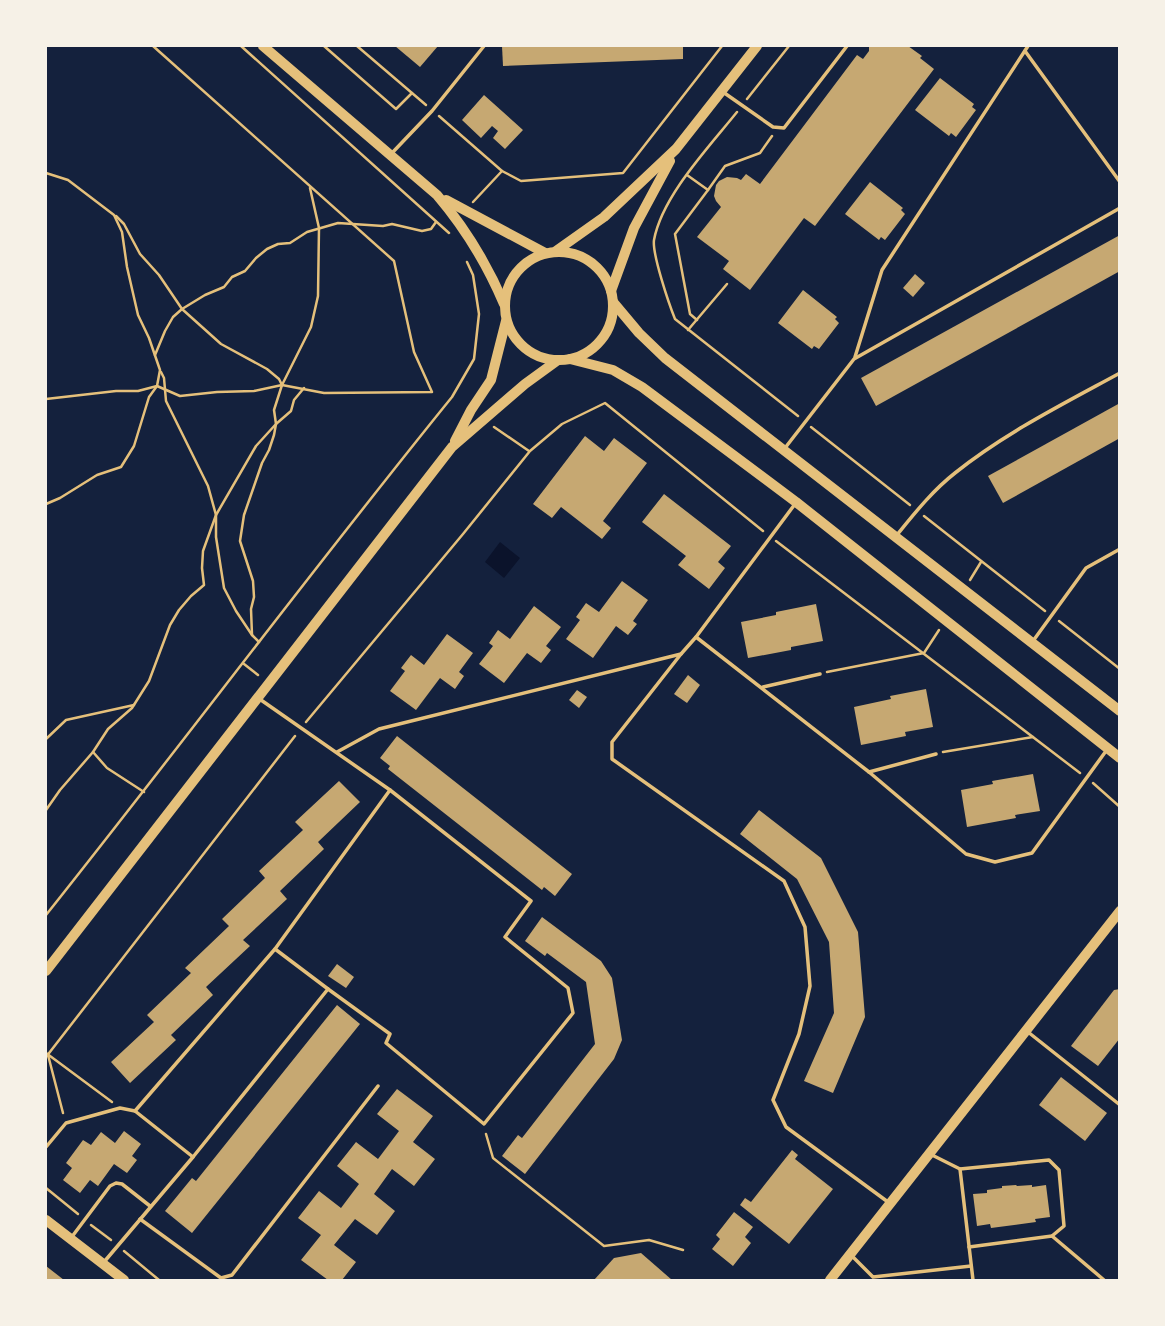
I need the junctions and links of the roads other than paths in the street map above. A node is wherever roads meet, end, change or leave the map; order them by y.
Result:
1 (263, 46) edge
2 (484, 46) edge
3 (757, 46) edge
4 (847, 46) edge
5 (1028, 46) edge
6 (1025, 51) junction
7 (722, 90) junction
8 (676, 149) junction
9 (390, 155) junction
10 (1119, 182) edge
11 (437, 195) junction
12 (1119, 208) edge
13 (551, 252) junction
14 (612, 297) junction
15 (504, 304) junction
16 (506, 321) junction
17 (854, 359) junction
18 (564, 360) junction
19 (1119, 373) edge
20 (452, 447) junction
21 (784, 450) junction
22 (796, 502) junction
23 (894, 537) junction
24 (1119, 549) edge
25 (696, 637) junction
26 (1031, 643) junction
27 (681, 654) junction
28 (820, 674) road end
29 (763, 687) junction
30 (258, 697) junction
31 (1119, 711) edge
32 (1108, 748) junction
33 (337, 752) junction
34 (936, 754) road end
35 (1119, 758) edge
36 (869, 772) junction
37 (390, 790) junction
38 (1119, 911) edge
39 (275, 949) junction
40 (46, 971) edge
41 (328, 989) junction
42 (1026, 1031) junction
43 (378, 1086) dead end
44 (1119, 1105) edge
45 (135, 1111) junction
46 (46, 1147) edge
47 (930, 1154) junction
48 (193, 1157) junction
49 (960, 1169) junction
50 (891, 1205) junction
51 (150, 1206) junction
52 (140, 1219) junction
53 (46, 1220) edge
54 (1052, 1236) junction
55 (70, 1239) junction
56 (969, 1247) junction
57 (851, 1255) junction
58 (103, 1264) junction
59 (971, 1266) junction
60 (873, 1279) edge
61 (124, 1280) edge
62 (830, 1280) edge
63 (973, 1280) edge
64 (1104, 1280) edge

1 - 9 main road
2 - 9 lane
3 - 7 main road
4 - 7 lane
5 - 6 lane
6 - 10 lane
6 - 17 lane
7 - 8 main road
8 - 13 main road
8 - 14 main road
9 - 11 main road
11 - 13 main road
11 - 15 main road
12 - 17 lane
13 - 14 main road
13 - 15 main road
14 - 18 main road
14 - 21 main road
15 - 16 main road
16 - 18 main road
16 - 20 main road
17 - 21 lane
18 - 20 main road
18 - 22 main road
19 - 23 lane
20 - 30 main road
21 - 23 main road
22 - 25 lane
22 - 32 main road
23 - 26 main road
24 - 26 lane
25 - 27 lane
25 - 29 lane
26 - 31 main road
27 - 33 lane
27 - 50 lane
28 - 29 lane
29 - 36 lane
30 - 33 lane
30 - 40 main road
32 - 35 main road
32 - 36 lane
33 - 37 lane
34 - 36 lane
37 - 39 lane
37 - 41 lane
38 - 42 street
39 - 41 lane
39 - 45 lane
41 - 48 lane
42 - 44 lane
42 - 47 street
43 - 52 lane
45 - 46 lane
45 - 48 lane
47 - 49 lane
47 - 50 street
48 - 51 lane
49 - 54 lane
49 - 56 lane
50 - 57 street
51 - 52 lane
51 - 55 lane
52 - 58 lane
53 - 55 street
54 - 56 lane
54 - 64 lane
55 - 58 street
56 - 59 lane
57 - 60 lane
57 - 62 street
58 - 61 street
59 - 60 lane
59 - 63 lane

